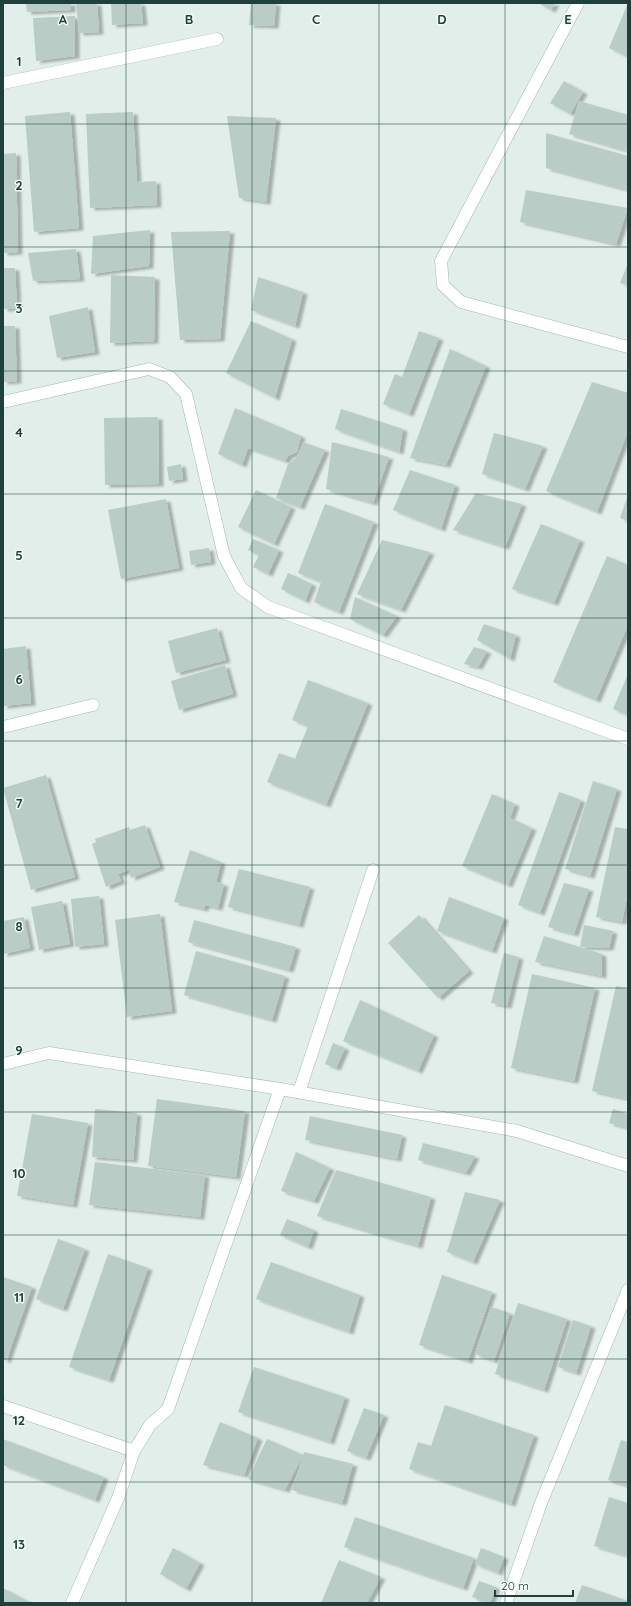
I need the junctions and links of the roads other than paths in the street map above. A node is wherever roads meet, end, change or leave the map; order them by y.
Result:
1 (578, 3) edge
2 (217, 39) dead end
3 (3, 83) edge
4 (628, 346) edge
5 (3, 402) edge
6 (94, 705) dead end
7 (3, 727) edge
8 (628, 739) edge
9 (373, 870) dead end
10 (3, 1064) edge
11 (280, 1089) junction
12 (300, 1092) junction
13 (628, 1166) edge
14 (628, 1290) edge
15 (3, 1406) edge
16 (134, 1451) junction
17 (72, 1603) edge
18 (506, 1603) edge

1 - 4 street
2 - 3 street
5 - 8 street
6 - 7 street
9 - 12 street
10 - 11 street
11 - 12 street
11 - 16 street
12 - 13 street
14 - 18 street
15 - 16 street
16 - 17 street

